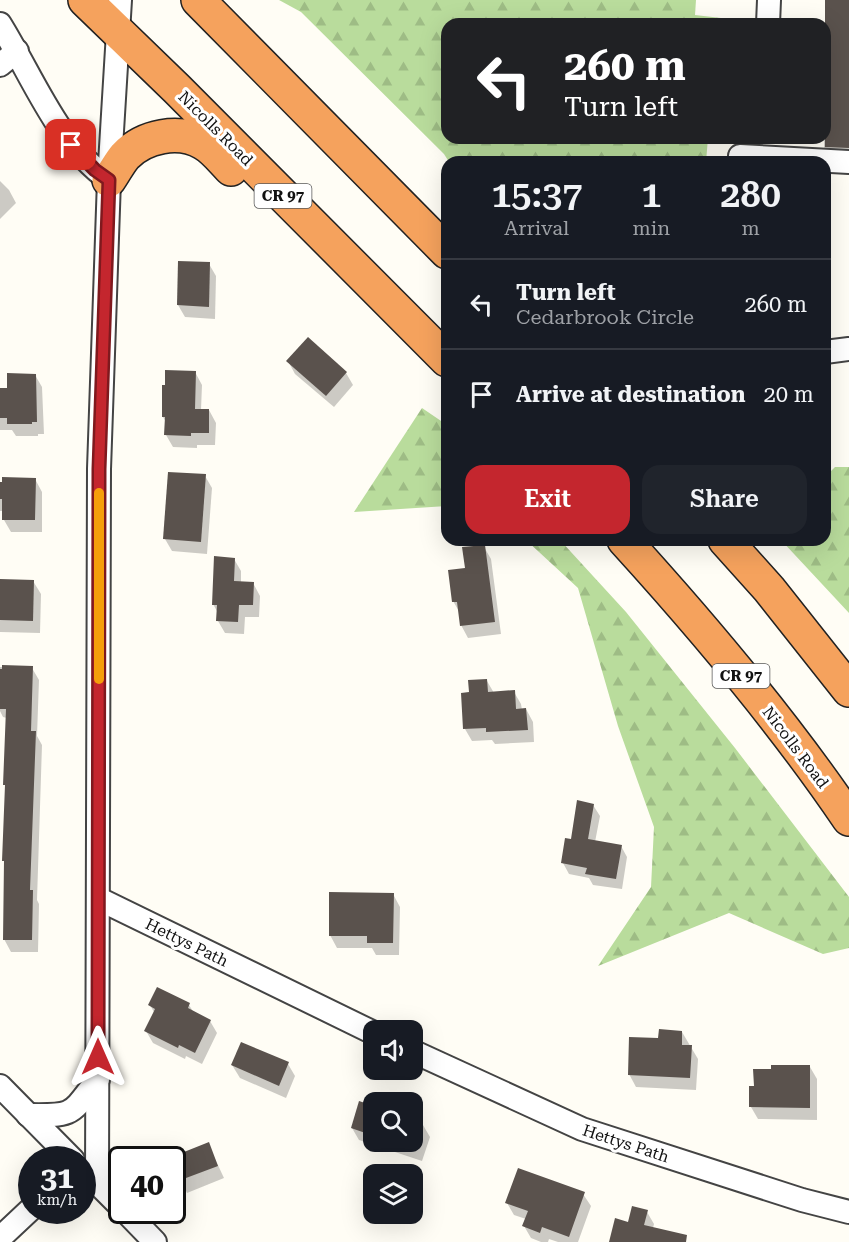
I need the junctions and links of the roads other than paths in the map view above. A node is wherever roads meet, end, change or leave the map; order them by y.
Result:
1 (85, 0) edge
2 (120, 0) edge
3 (198, 0) edge
4 (769, 0) edge
5 (768, 18) edge
6 (0, 24) edge
7 (117, 32) junction
8 (8, 58) edge
9 (751, 144) edge
10 (740, 156) edge
11 (831, 162) edge
12 (849, 162) edge
13 (109, 180) junction
14 (441, 246) edge
15 (404, 319) junction
16 (849, 349) edge
17 (831, 351) edge
18 (441, 354) edge
19 (629, 546) edge
20 (730, 546) edge
21 (849, 690) edge
22 (849, 819) edge
23 (99, 899) junction
24 (363, 1028) edge
25 (423, 1055) edge
26 (98, 1079) junction
27 (0, 1086) edge
28 (28, 1115) junction
29 (59, 1146) edge
30 (92, 1146) edge
31 (96, 1182) edge
32 (108, 1194) edge
33 (849, 1212) edge
34 (18, 1221) edge
35 (138, 1224) edge
36 (0, 1238) edge
37 (155, 1242) edge

1 - 7 highway, Nicolls Road / CR 97
2 - 7 street
3 - 14 highway
4 - 5 street
6 - 8 street
7 - 13 street
7 - 15 highway, Nicolls Road / CR 97
8 - 13 street
9 - 10 street
11 - 12 street
13 - 15 highway
13 - 23 street
15 - 18 highway, Nicolls Road / CR 97
16 - 17 street
19 - 22 highway, Nicolls Road / CR 97
20 - 21 highway
23 - 24 street, Hettys Path
23 - 26 street
25 - 33 street, Hettys Path
26 - 28 street
26 - 30 street
27 - 28 street
28 - 29 street
31 - 32 street
34 - 36 street
35 - 37 street

